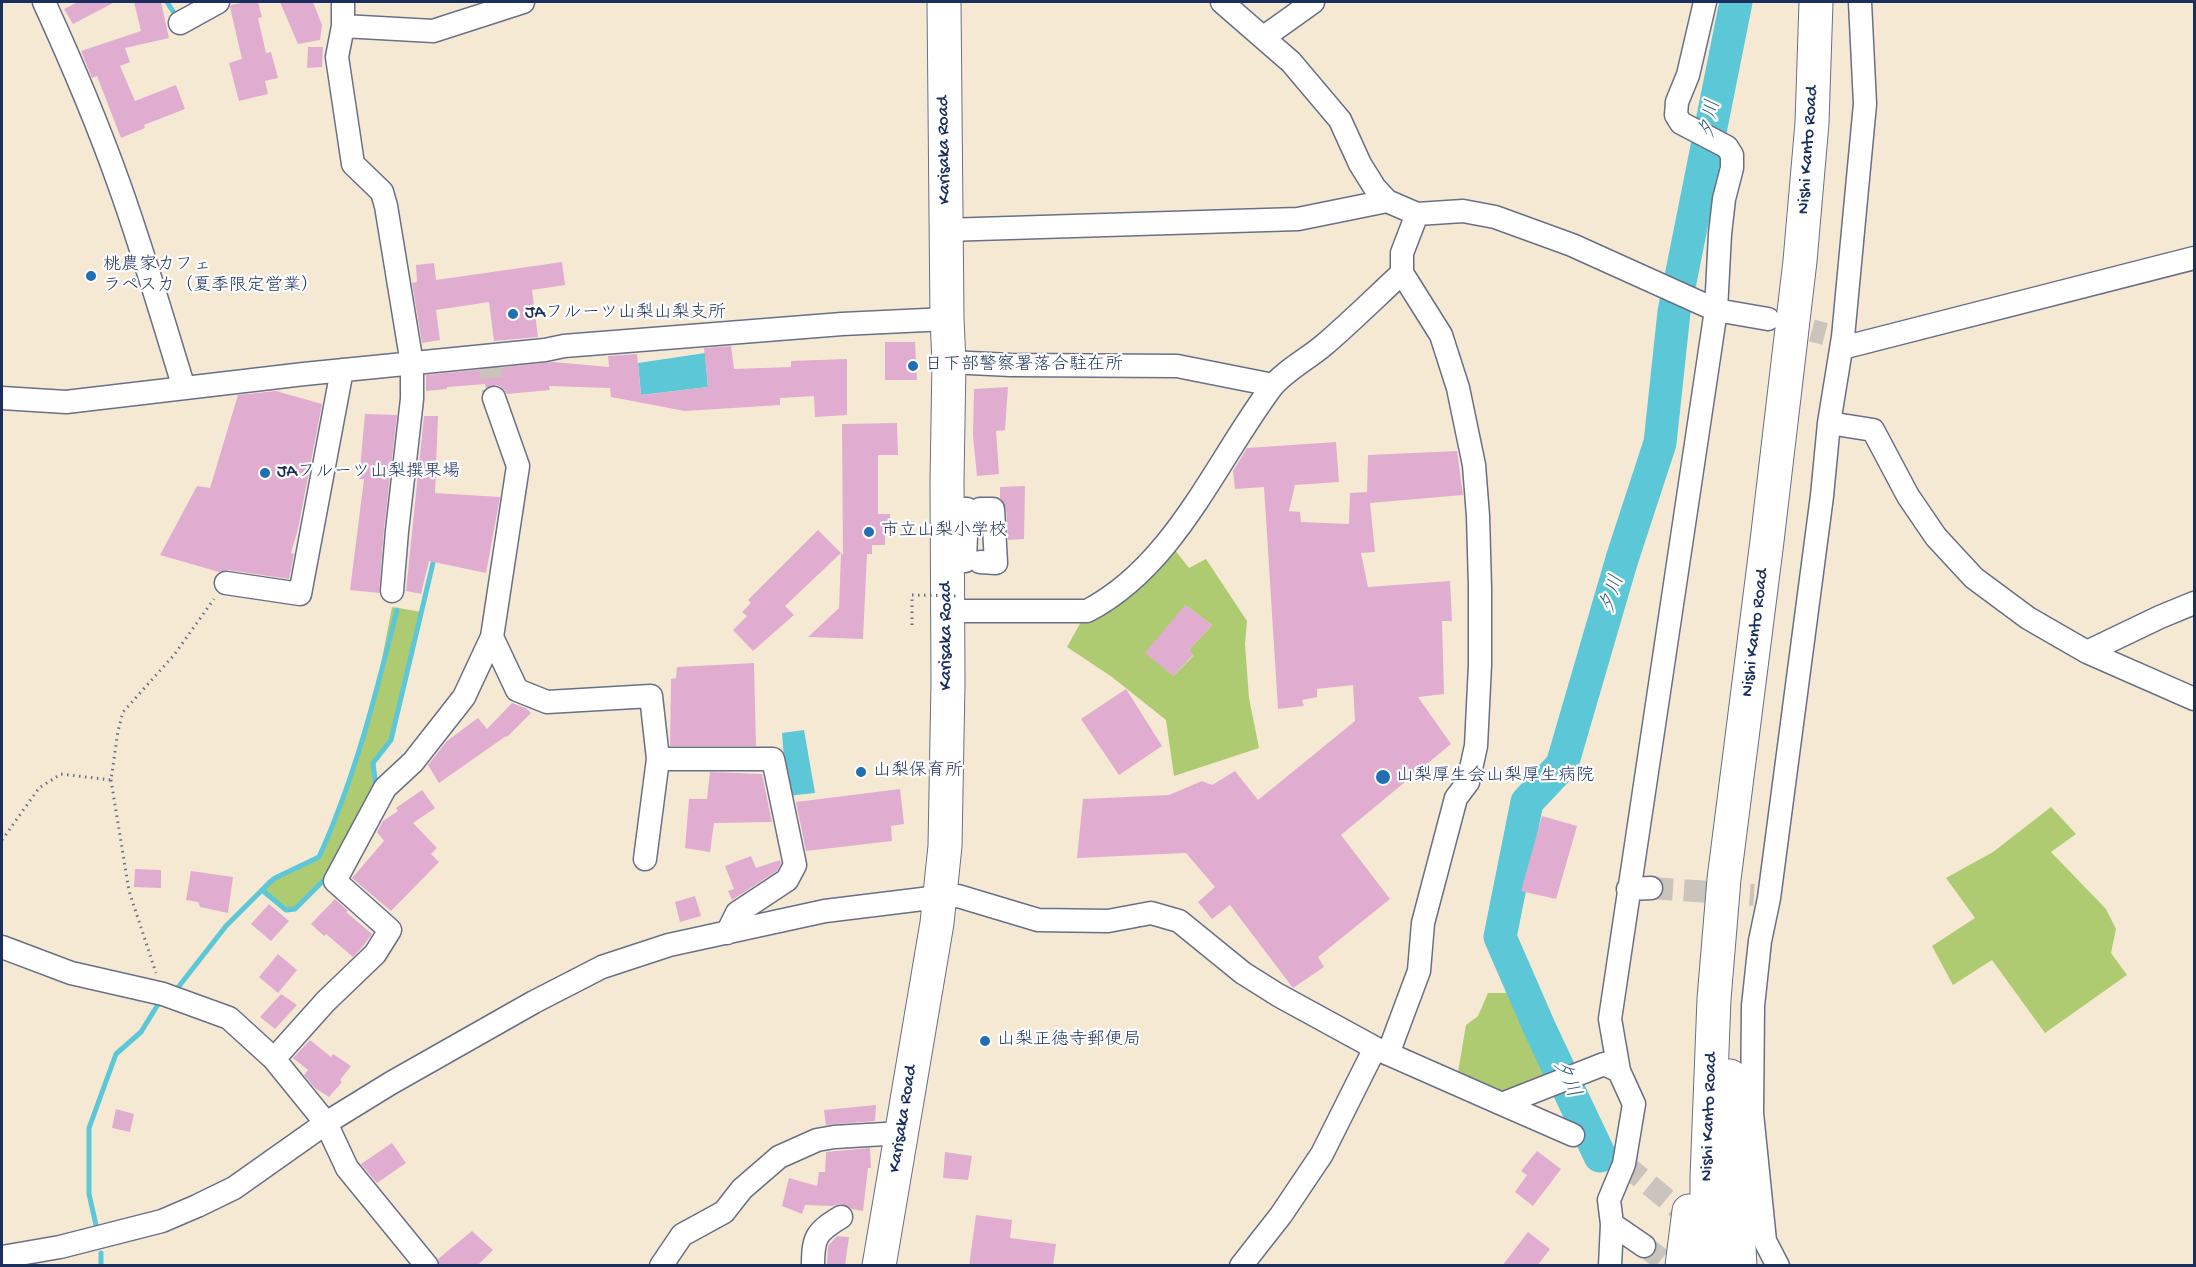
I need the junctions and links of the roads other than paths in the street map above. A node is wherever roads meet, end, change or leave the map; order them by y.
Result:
1 (44, 2) edge
2 (218, 2) edge
3 (343, 2) edge
4 (523, 2) edge
5 (944, 2) edge
6 (1222, 2) edge
7 (1313, 2) edge
8 (1706, 2) edge
9 (1816, 2) edge
10 (1860, 2) edge
11 (180, 23) dead end
12 (343, 26) junction
13 (1264, 37) junction
14 (1387, 201) junction
15 (1417, 214) junction
16 (945, 230) junction
17 (2194, 258) edge
18 (1402, 273) junction
19 (1716, 310) junction
20 (1768, 319) tunnel mouth
21 (947, 320) junction
22 (1837, 339) junction
23 (949, 362) junction
24 (412, 363) junction
25 (342, 370) junction
26 (1273, 385) junction
27 (184, 388) junction
28 (2, 398) edge
29 (494, 398) tunnel mouth
30 (1829, 423) junction
31 (965, 509) junction
32 (964, 562) junction
33 (226, 583) road end
34 (392, 591) dead end
35 (2194, 603) edge
36 (952, 604) junction
37 (492, 637) junction
38 (2087, 652) junction
39 (1749, 682) junction
40 (2194, 699) edge
41 (658, 759) junction
42 (645, 859) dead end
43 (1651, 888) tunnel mouth
44 (1628, 889) junction
45 (939, 897) junction
46 (727, 933) junction
47 (2, 947) edge
48 (1714, 999) junction
49 (1381, 1051) junction
50 (274, 1059) junction
51 (1619, 1071) junction
52 (1502, 1104) junction
53 (326, 1123) junction
54 (902, 1133) junction
55 (1573, 1135) dead end
56 (841, 1217) dead end
57 (1612, 1224) junction
58 (1644, 1246) tunnel mouth
59 (2, 1257) edge
60 (427, 1266) edge
61 (661, 1266) edge
62 (813, 1266) edge
63 (879, 1266) edge
64 (1241, 1266) edge
65 (1610, 1266) edge
66 (1682, 1266) edge
67 (1707, 1266) edge
68 (1740, 1266) edge
69 (1778, 1266) edge

1 - 27 street
2 - 11 street
3 - 12 street
4 - 12 street
5 - 16 highway, Karisaka Road
6 - 13 street
7 - 13 street
8 - 19 street
9 - 39 highway, Nishi Kanto Road
10 - 22 street
12 - 24 street
13 - 14 street
14 - 15 street
14 - 16 street
15 - 18 street
15 - 19 street
16 - 21 highway, Karisaka Road
17 - 22 street
18 - 26 street
18 - 49 street
19 - 20 street
19 - 44 street
21 - 23 highway, Karisaka Road
21 - 24 street
22 - 30 street
23 - 26 street
23 - 31 highway, Karisaka Road
24 - 25 street
24 - 34 street
25 - 27 street
25 - 33 street
26 - 36 street
27 - 28 street
29 - 37 street
30 - 38 street
30 - 69 street
31 - 32 highway, Karisaka Road
31 - 32 street
32 - 36 highway, Karisaka Road
35 - 38 street
36 - 45 highway, Karisaka Road
37 - 41 street
37 - 50 street
38 - 40 street
39 - 48 highway, Nishi Kanto Road
39 - 68 highway
41 - 42 street
41 - 46 street
43 - 44 street
44 - 51 street
45 - 46 street
45 - 49 street
45 - 54 highway, Karisaka Road
46 - 53 street
47 - 50 street
48 - 66 highway
48 - 67 highway, Nishi Kanto Road
49 - 52 street
49 - 64 street
50 - 53 street
51 - 52 street
51 - 57 street
52 - 55 street
53 - 59 street
53 - 60 street
54 - 61 street
54 - 63 highway, Karisaka Road
56 - 62 street
57 - 58 street
57 - 65 street

